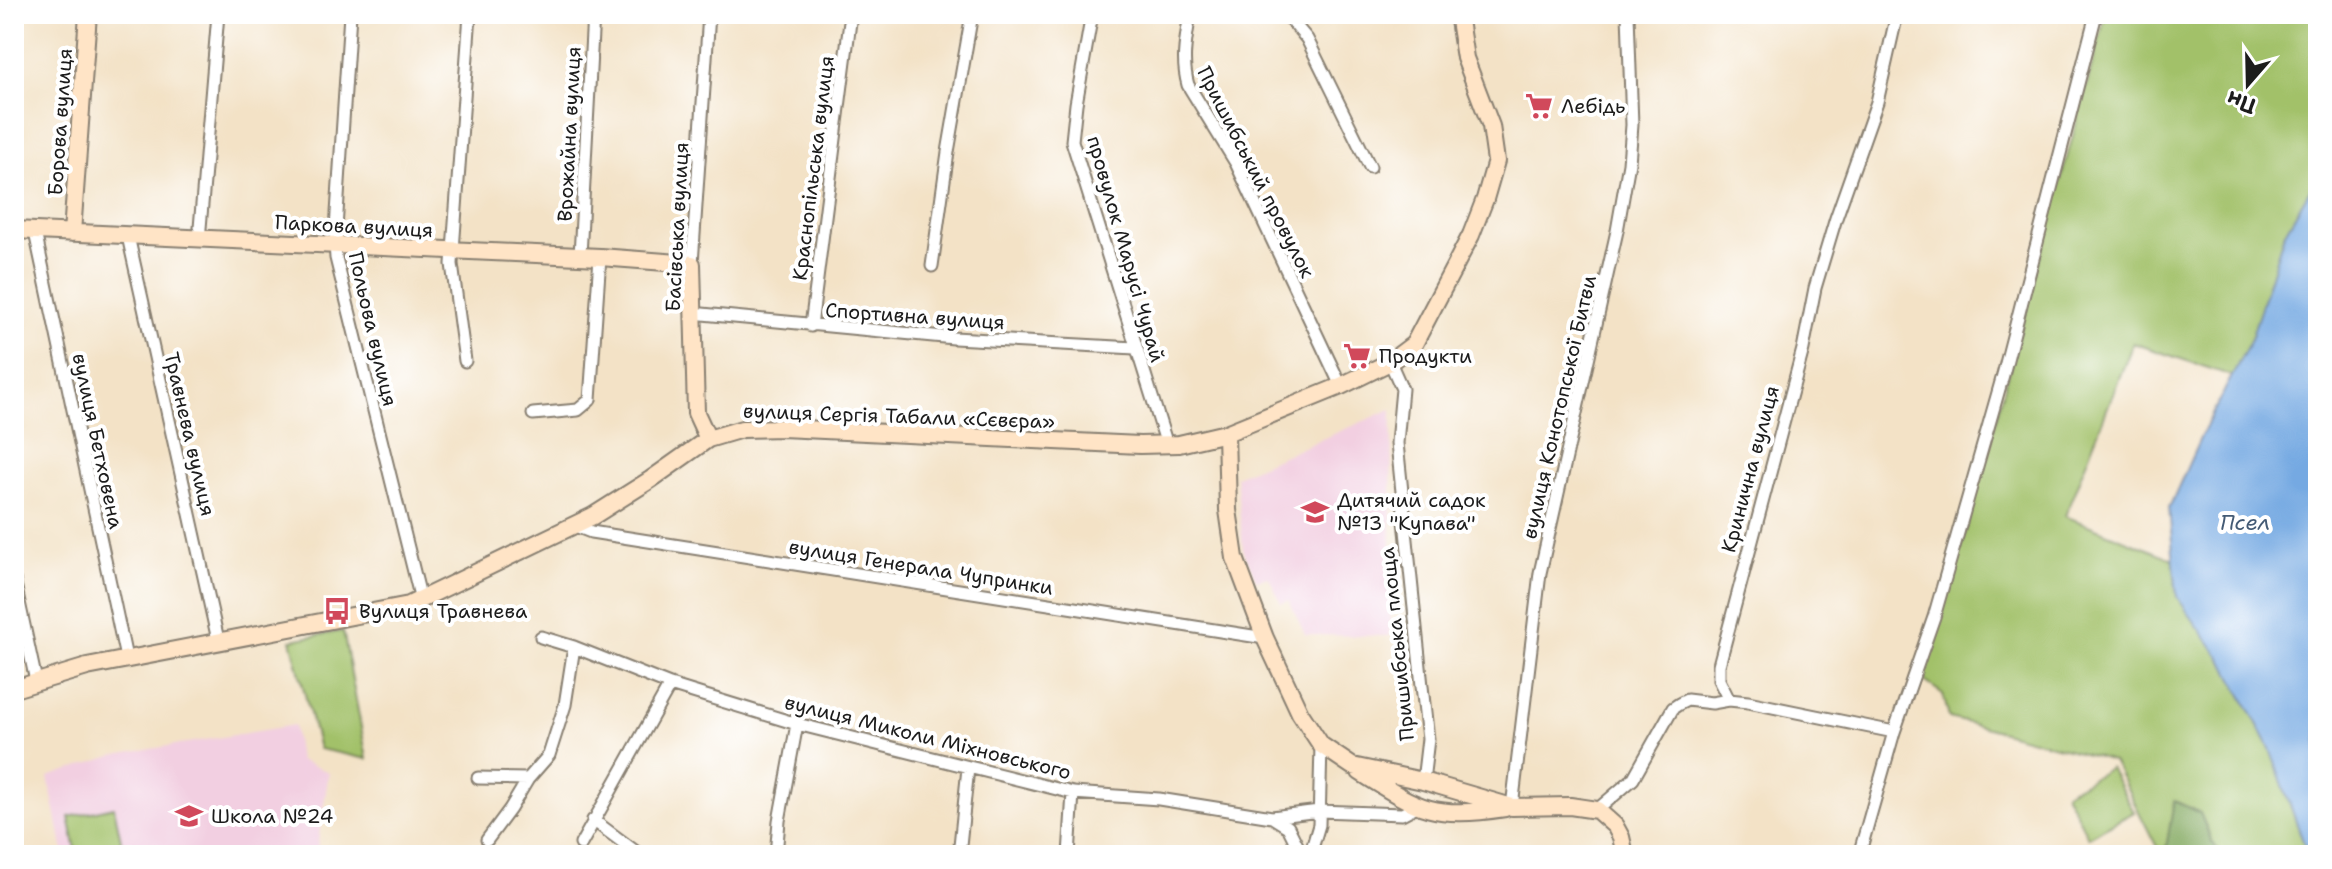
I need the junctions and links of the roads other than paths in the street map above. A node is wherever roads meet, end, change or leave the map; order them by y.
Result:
1 (88, 14) edge
2 (218, 14) edge
3 (350, 14) edge
4 (470, 14) edge
5 (593, 14) edge
6 (709, 14) edge
7 (851, 14) edge
8 (972, 14) edge
9 (1092, 14) edge
10 (1190, 14) edge
11 (1286, 14) edge
12 (1458, 14) edge
13 (1628, 14) edge
14 (1897, 14) edge
15 (2096, 14) edge
16 (1370, 167) dead end
17 (14, 230) edge
18 (35, 232) junction
19 (72, 233) junction
20 (128, 236) junction
21 (199, 240) junction
22 (335, 244) junction
23 (454, 252) junction
24 (580, 256) junction
25 (600, 257) junction
26 (692, 264) junction
27 (932, 266) dead end
28 (692, 313) junction
29 (811, 326) junction
30 (1135, 348) junction
31 (465, 361) dead end
32 (1390, 362) junction
33 (1341, 386) junction
34 (533, 414) dead end
35 (1226, 433) junction
36 (708, 439) junction
37 (1167, 445) junction
38 (573, 525) junction
39 (14, 579) edge
40 (421, 600) junction
41 (541, 637) dead end
42 (1265, 638) junction
43 (218, 640) junction
44 (574, 647) junction
45 (126, 658) junction
46 (36, 681) junction
47 (670, 685) junction
48 (14, 689) edge
49 (1729, 700) junction
50 (797, 724) junction
51 (1894, 732) junction
52 (1321, 745) junction
53 (1352, 766) junction
54 (968, 768) junction
55 (478, 778) dead end
56 (528, 779) junction
57 (1423, 781) junction
58 (1073, 793) junction
59 (1417, 806) junction
60 (1512, 807) junction
61 (1597, 810) junction
62 (1319, 811) junction
63 (1272, 817) junction
64 (593, 820) junction
65 (487, 840) dead end
66 (581, 844) dead end
67 (640, 855) edge
68 (776, 855) edge
69 (959, 855) edge
70 (1069, 855) edge
71 (1302, 855) edge
72 (1310, 855) edge
73 (1625, 855) edge
74 (1859, 855) edge

1 - 19 street, Борова вулиця
2 - 21 street
3 - 22 street, Польова вулиця
4 - 23 street
5 - 24 street, Врожайна вулиця
6 - 26 street, Басівська вулиця
7 - 29 street, Краснопільська вулиця
8 - 27 street
9 - 30 street, провулок Марусі Чурай
10 - 33 street, Пришибський провулок
11 - 16 street
12 - 32 street, вулиця Сергія Табали «Сєвєра»
13 - 60 street, вулиця Конотопської Битви
14 - 49 street, Кринична вулиця
15 - 51 street
17 - 18 street, Паркова вулиця
18 - 19 street, Паркова вулиця
18 - 45 street, вулиця Бетховена
19 - 20 street, Паркова вулиця
20 - 21 street, Паркова вулиця
20 - 43 street, Травнева вулиця
21 - 22 street, Паркова вулиця
22 - 23 street, Паркова вулиця
22 - 40 street, Польова вулиця
23 - 24 street, Паркова вулиця
23 - 31 street
24 - 25 street, Паркова вулиця
25 - 26 street, Паркова вулиця
25 - 34 street
26 - 28 street, Басівська вулиця
28 - 29 street, Спортивна вулиця
28 - 36 street, Басівська вулиця
29 - 30 street, Спортивна вулиця
30 - 37 street, провулок Марусі Чурай
32 - 33 street, вулиця Сергія Табали «Сєвєра»
32 - 57 street, Пришибська площа
33 - 35 street, вулиця Сергія Табали «Сєвєра»
35 - 37 street, вулиця Сергія Табали «Сєвєра»
35 - 42 street
36 - 37 street, вулиця Сергія Табали «Сєвєра»
36 - 38 street, вулиця Сергія Табали «Сєвєра»
38 - 40 street, вулиця Сергія Табали «Сєвєра»
38 - 42 street, вулиця Генерала Чупринки
39 - 46 street
40 - 43 street, вулиця Сергія Табали «Сєвєра»
41 - 44 street, вулиця Миколи Міхновського
42 - 52 street
43 - 45 street, вулиця Сергія Табали «Сєвєра»
44 - 47 street, вулиця Миколи Міхновського
44 - 56 street
45 - 46 street, вулиця Сергія Табали «Сєвєра»
46 - 48 street, вулиця Сергія Табали «Сєвєра»
47 - 50 street, вулиця Миколи Міхновського
47 - 64 street
49 - 51 street
49 - 61 street
50 - 54 street, вулиця Миколи Міхновського
50 - 68 street
51 - 74 street
52 - 53 street
52 - 62 street
53 - 57 street
53 - 59 street
54 - 58 street, вулиця Миколи Міхновського
54 - 69 street
55 - 56 street
56 - 65 street
57 - 60 street
58 - 63 street, вулиця Миколи Міхновського
58 - 70 street
59 - 60 street
59 - 62 street, вулиця Миколи Міхновського
60 - 61 street
61 - 73 street
62 - 63 street, вулиця Миколи Міхновського
62 - 72 street
63 - 71 street
64 - 66 street
64 - 67 street

